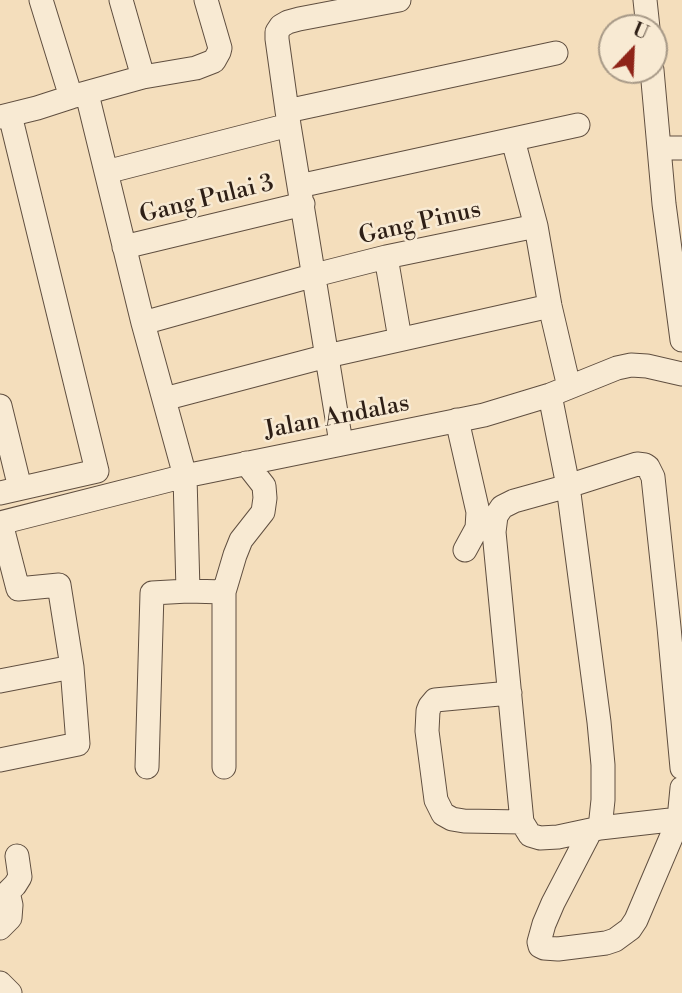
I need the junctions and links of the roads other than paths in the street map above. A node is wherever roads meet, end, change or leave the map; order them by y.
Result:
1 (41, 0) edge
2 (121, 0) edge
3 (206, 0) edge
4 (399, 0) edge
5 (556, 53) dead end
6 (143, 77) junction
7 (655, 84) edge
8 (79, 96) junction
9 (5, 116) edge
10 (288, 118) junction
11 (578, 125) dead end
12 (513, 140) junction
13 (671, 148) edge
14 (106, 172) junction
15 (301, 195) junction
16 (536, 226) junction
17 (675, 229) edge
18 (124, 247) junction
19 (386, 257) junction
20 (315, 275) junction
21 (550, 306) junction
22 (680, 312) edge
23 (143, 323) junction
24 (400, 339) junction
25 (682, 340) edge
26 (327, 356) junction
27 (682, 374) edge
28 (559, 391) junction
29 (163, 399) junction
30 (0, 406) edge
31 (457, 421) junction
32 (341, 443) junction
33 (246, 463) junction
34 (97, 471) junction
35 (185, 476) junction
36 (568, 486) junction
37 (10, 490) edge
38 (102, 497) junction
39 (1, 523) edge
40 (465, 550) dead end
41 (188, 592) junction
42 (224, 592) junction
43 (72, 667) junction
44 (0, 681) edge
45 (509, 692) junction
46 (0, 760) edge
47 (147, 767) dead end
48 (224, 767) dead end
49 (682, 768) edge
50 (682, 788) edge
51 (679, 819) junction
52 (522, 822) junction
53 (596, 829) junction
54 (17, 856) dead end
55 (0, 928) edge
56 (0, 983) edge
57 (10, 993) edge

1 - 8 street
2 - 6 street
3 - 6 street
4 - 10 street
5 - 10 street
6 - 8 street
7 - 13 street
8 - 9 street
8 - 14 street
9 - 34 street
10 - 14 street
10 - 15 street
11 - 12 street, Gang Pulai 3
12 - 15 street, Gang Pulai 3
12 - 16 street
13 - 17 street
14 - 18 street
15 - 18 street, Gang Pulai 3
15 - 20 street
16 - 19 street, Gang Pinus
16 - 21 street
17 - 22 street
18 - 23 street
19 - 20 street, Gang Pinus
19 - 24 street
20 - 23 street, Gang Pinus
20 - 26 street
21 - 24 street
21 - 28 street
22 - 25 street
23 - 29 street
24 - 26 street
26 - 29 street
26 - 32 street
27 - 28 street, Jalan Andalas
28 - 31 street, Jalan Andalas
28 - 36 street
29 - 35 street
30 - 37 street
31 - 32 street, Jalan Andalas
31 - 40 street
32 - 33 street, Jalan Andalas
33 - 35 street, Jalan Andalas
33 - 42 street
34 - 37 street
34 - 38 street
35 - 38 street, Jalan Andalas
35 - 41 street
36 - 45 street
36 - 49 street
36 - 53 street
38 - 39 street, Jalan Andalas
39 - 43 street
41 - 42 street
41 - 47 street
42 - 48 street
43 - 44 street
43 - 46 street
45 - 52 street
45 - 52 street
50 - 51 street
51 - 53 street
51 - 53 street
52 - 53 street
54 - 55 street
56 - 57 street

